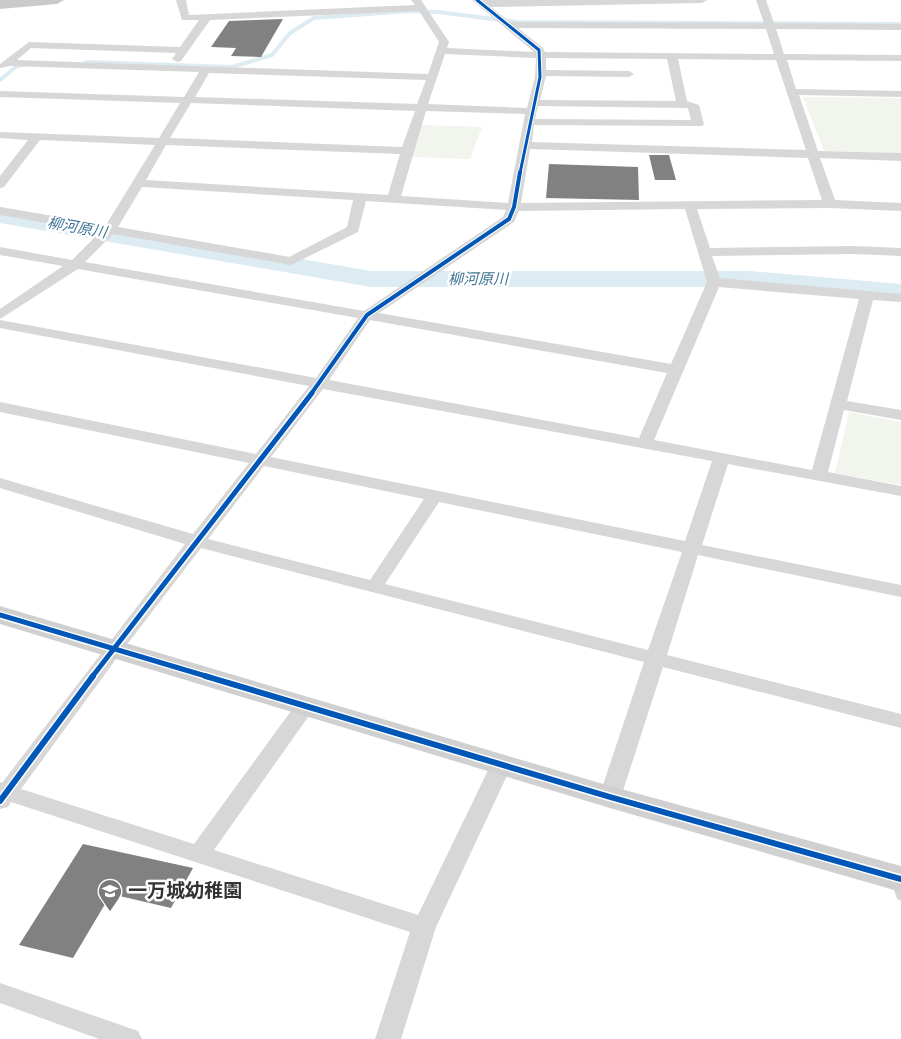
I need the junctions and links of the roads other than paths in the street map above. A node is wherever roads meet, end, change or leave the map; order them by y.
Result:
1 (57, 0) edge
2 (181, 0) edge
3 (702, 0) edge
4 (761, 0) edge
5 (479, 2) edge
6 (0, 4) edge
7 (421, 7) edge
8 (206, 18) junction
9 (770, 23) junction
10 (506, 25) junction
11 (901, 27) edge
12 (182, 50) junction
13 (441, 51) junction
14 (540, 55) junction
15 (627, 56) junction
16 (672, 56) junction
17 (782, 57) junction
18 (901, 58) edge
19 (174, 65) junction
20 (4, 66) edge
21 (206, 69) junction
22 (540, 73) junction
23 (629, 74) junction
24 (432, 77) junction
25 (792, 92) junction
26 (0, 94) edge
27 (901, 94) edge
28 (186, 100) junction
29 (633, 104) junction
30 (682, 104) junction
31 (422, 108) junction
32 (531, 112) junction
33 (0, 135) edge
34 (36, 137) junction
35 (163, 141) junction
36 (526, 146) junction
37 (406, 151) junction
38 (814, 155) junction
39 (901, 157) edge
40 (138, 183) junction
41 (0, 184) edge
42 (360, 199) junction
43 (393, 201) junction
44 (830, 204) junction
45 (690, 206) junction
46 (514, 207) junction
47 (901, 207) edge
48 (0, 211) edge
49 (105, 234) junction
50 (0, 250) edge
51 (705, 252) junction
52 (901, 252) edge
53 (74, 265) junction
54 (714, 278) junction
55 (867, 295) junction
56 (901, 298) edge
57 (0, 315) edge
58 (367, 315) junction
59 (0, 324) edge
60 (677, 370) junction
61 (319, 384) junction
62 (838, 404) junction
63 (0, 407) edge
64 (901, 415) edge
65 (645, 444) junction
66 (721, 459) junction
67 (258, 460) junction
68 (819, 476) junction
69 (0, 483) edge
70 (901, 491) edge
71 (434, 497) junction
72 (199, 542) junction
73 (693, 548) junction
74 (374, 587) junction
75 (901, 591) edge
76 (0, 615) edge
77 (112, 650) junction
78 (656, 659) junction
79 (306, 705) junction
80 (901, 721) edge
81 (501, 765) junction
82 (2, 794) edge
83 (610, 797) junction
84 (200, 853) junction
85 (899, 885) edge
86 (424, 927) junction
87 (0, 993) edge
88 (129, 1039) edge
89 (388, 1039) edge

1 - 6 main road
2 - 8 street
3 - 5 street
4 - 9 street
5 - 10 street
7 - 8 street
7 - 13 street
8 - 12 street
9 - 10 street
9 - 11 street
9 - 17 street
10 - 14 street
12 - 19 street
12 - 20 street
13 - 14 street
13 - 24 street
14 - 15 street
14 - 22 street
15 - 16 street
15 - 23 street
16 - 17 street
16 - 30 street
17 - 18 street
17 - 25 street
19 - 20 street
19 - 21 street
21 - 24 street
21 - 28 street
22 - 23 street
22 - 32 street
23 - 29 street
24 - 31 street
25 - 27 street
25 - 38 street
26 - 28 street
28 - 31 street
28 - 35 street
29 - 30 street
29 - 32 street
30 - 32 street
31 - 32 street
31 - 37 street
32 - 36 street
33 - 34 street
34 - 35 street
34 - 41 street
35 - 37 street
35 - 40 street
36 - 38 street
36 - 46 street
37 - 43 street
38 - 39 street
38 - 44 street
40 - 42 street
40 - 49 street
42 - 43 street
42 - 49 street
43 - 46 street
44 - 45 street
44 - 47 street
45 - 46 street
45 - 51 street
46 - 58 street
48 - 49 street
49 - 53 street
50 - 53 street
51 - 52 street
51 - 54 street
53 - 57 street
53 - 58 street
54 - 55 street
54 - 60 street
55 - 56 street
55 - 62 street
58 - 60 street
58 - 61 street
59 - 61 street
60 - 65 street
61 - 65 street
61 - 67 street
62 - 64 street
62 - 68 street
63 - 67 street
65 - 66 street
66 - 68 street
66 - 73 street
67 - 71 street
67 - 72 street
68 - 70 street
69 - 72 street
71 - 73 street
71 - 74 street
72 - 74 street
72 - 77 street
73 - 75 street
73 - 78 street
74 - 78 street
76 - 77 street
77 - 79 street
77 - 82 street
78 - 80 street
78 - 83 street
79 - 81 street
79 - 84 street
81 - 83 street
81 - 86 street
82 - 84 street
83 - 85 street
84 - 86 street
86 - 89 street
87 - 88 street

